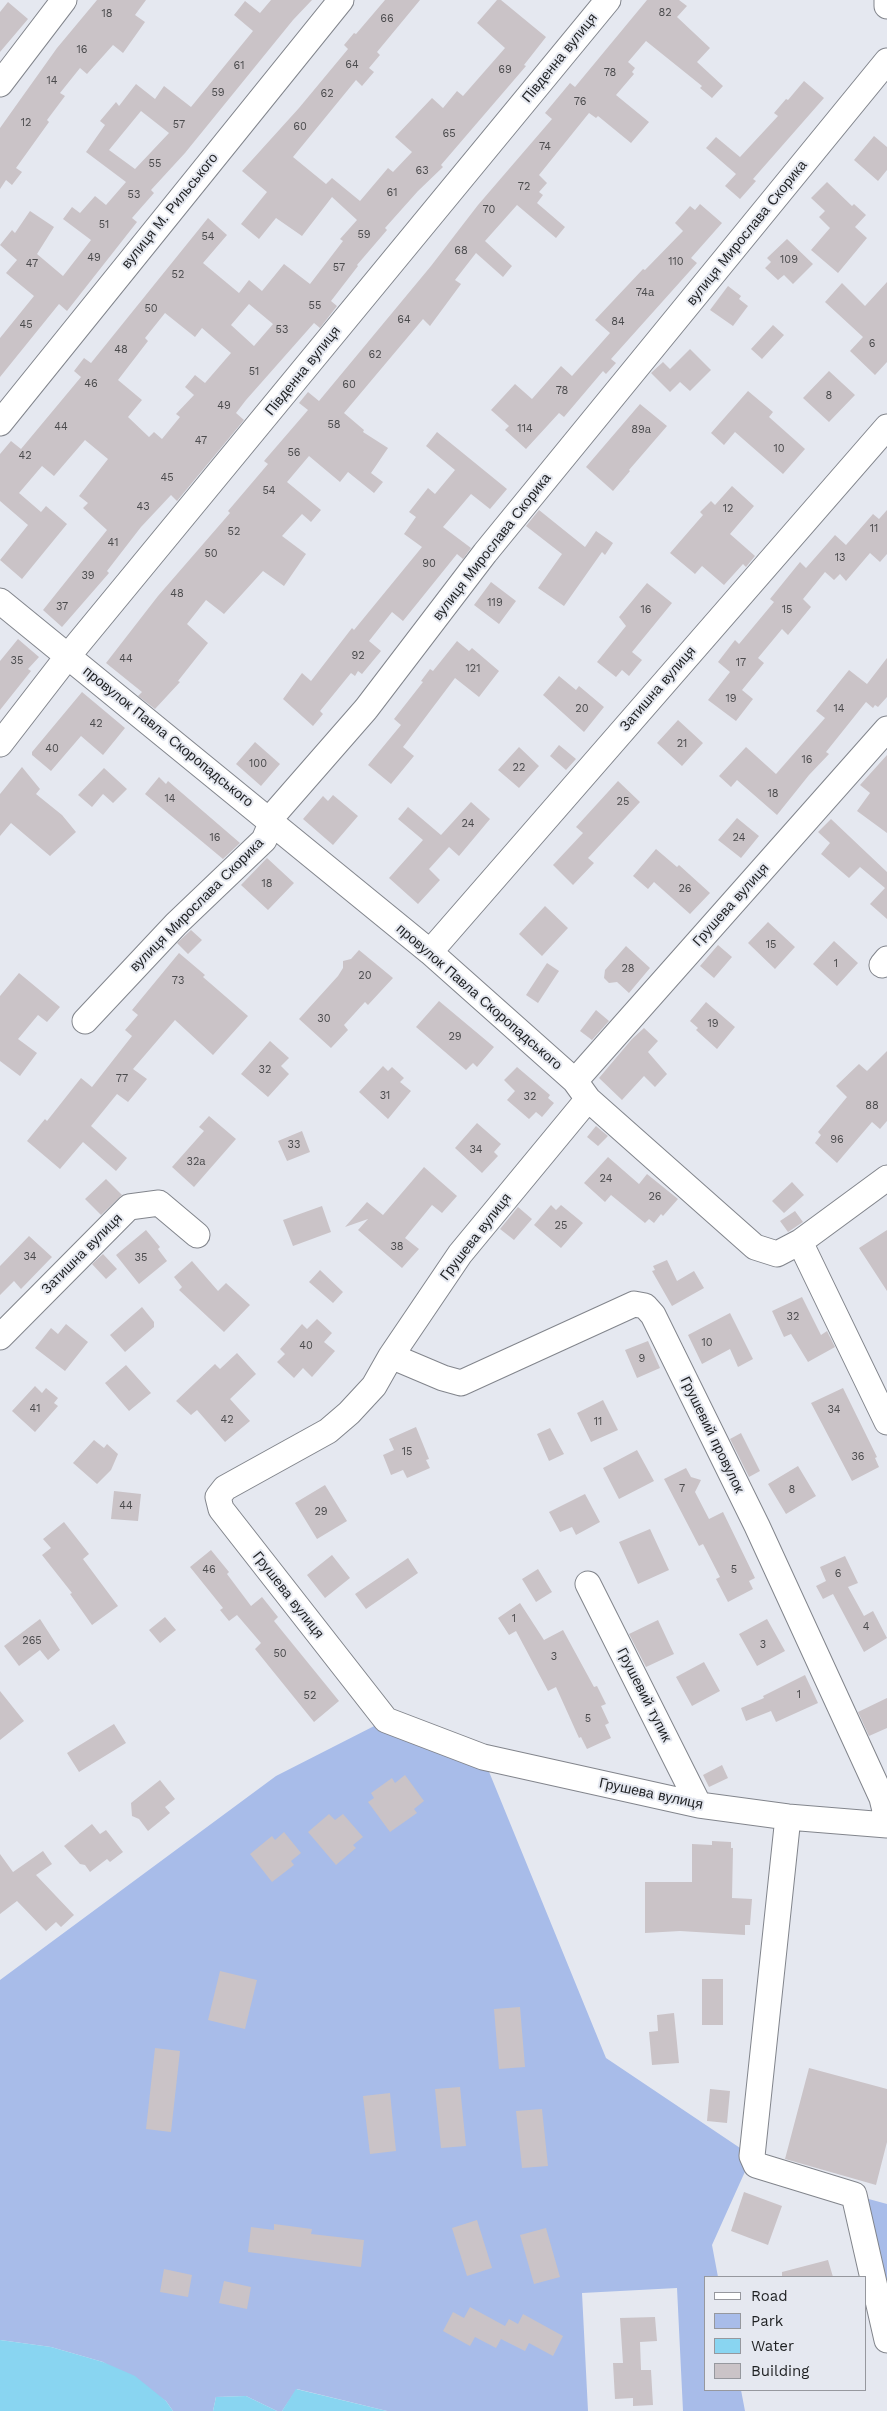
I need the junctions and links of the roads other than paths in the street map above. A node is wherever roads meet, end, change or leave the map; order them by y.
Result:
1 (64, 0) edge
2 (341, 0) edge
3 (608, 0) edge
4 (887, 0) edge
5 (887, 6) edge
6 (887, 61) edge
7 (0, 84) edge
8 (0, 423) edge
9 (887, 427) edge
10 (0, 601) edge
11 (68, 656) junction
12 (887, 729) edge
13 (0, 744) edge
14 (272, 821) junction
15 (430, 952) junction
16 (84, 1021) dead end
17 (582, 1090) junction
18 (887, 1178) edge
19 (197, 1235) dead end
20 (800, 1242) junction
21 (0, 1337) edge
22 (391, 1356) junction
23 (887, 1422) edge
24 (588, 1584) dead end
25 (699, 1805) junction
26 (788, 1817) junction
27 (887, 1819) edge
28 (887, 1825) edge
29 (887, 2340) edge

1 - 7 street
2 - 8 street, вулиця М. Рильського
3 - 11 street, Південна вулиця
4 - 5 street
6 - 14 street, вулиця Мирослава Скорика
9 - 15 street, Затишна вулиця
10 - 11 street, провулок Павла Скоропадського
11 - 13 street, Південна вулиця
11 - 14 street, провулок Павла Скоропадського
12 - 17 street, Грушева вулиця
14 - 15 street, провулок Павла Скоропадського
14 - 16 street, вулиця Мирослава Скорика
15 - 17 street, провулок Павла Скоропадського
17 - 20 street, провулок Павла Скоропадського
17 - 22 street, Грушева вулиця
18 - 20 street, провулок Павла Скоропадського
19 - 21 street, Затишна вулиця
20 - 23 street
22 - 25 street, Грушева вулиця
22 - 27 street, Грушевий провулок
24 - 25 street, Грушевий тупик
25 - 26 street, Грушева вулиця
26 - 28 street, Грушева вулиця
26 - 29 street

